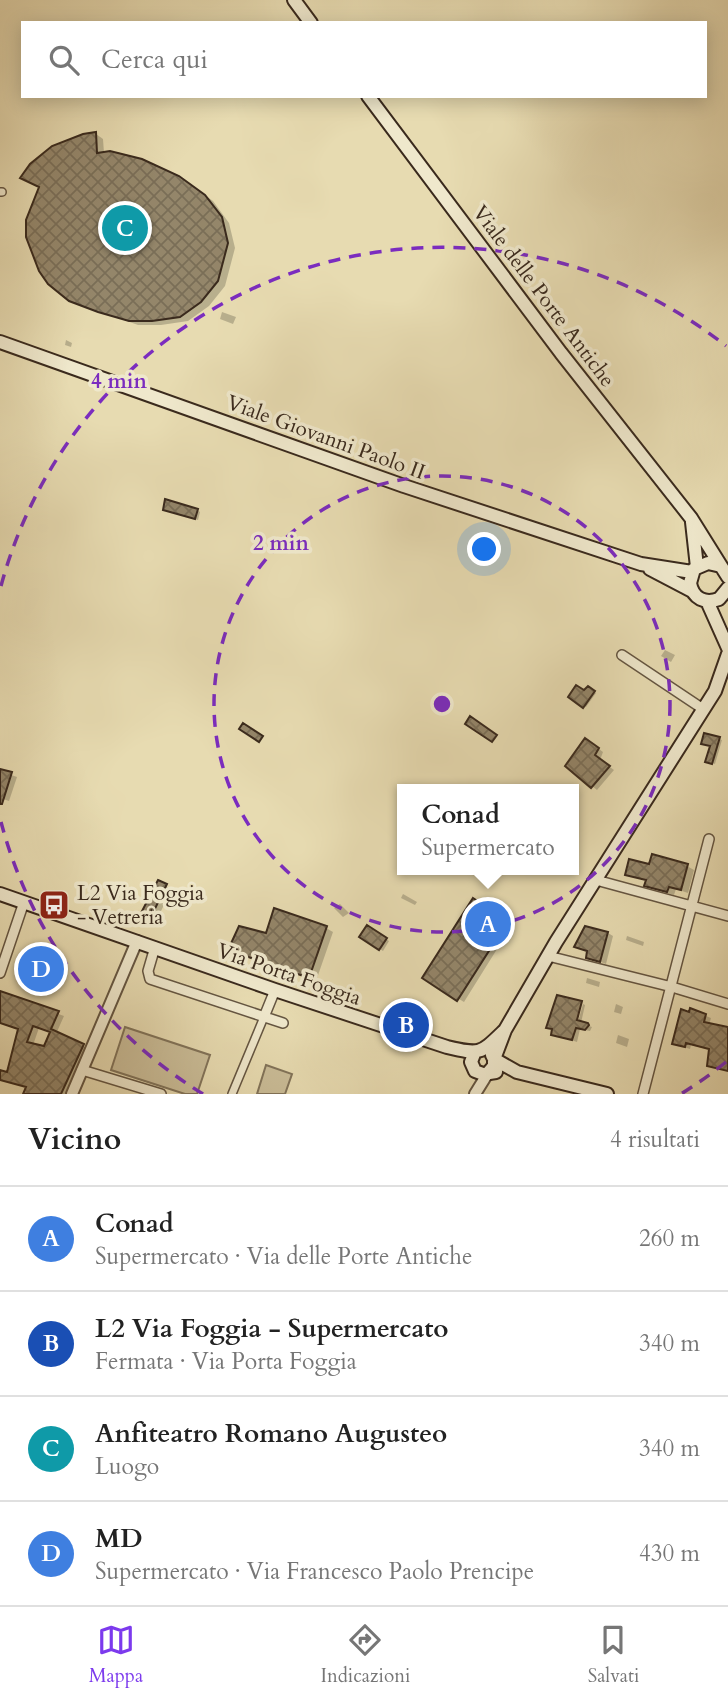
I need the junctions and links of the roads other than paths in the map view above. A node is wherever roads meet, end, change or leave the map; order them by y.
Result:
1 (294, 0) edge
2 (310, 21) edge
3 (370, 98) edge
4 (0, 342) edge
5 (691, 518) junction
6 (641, 564) junction
7 (695, 569) junction
8 (724, 571) edge
9 (692, 591) junction
10 (728, 592) edge
11 (706, 601) junction
12 (728, 648) edge
13 (728, 654) edge
14 (622, 655) dead end
15 (703, 709) junction
16 (709, 839) dead end
17 (596, 880) junction
18 (0, 894) edge
19 (24, 902) junction
20 (692, 906) junction
21 (728, 916) edge
22 (137, 941) junction
23 (155, 947) junction
24 (548, 956) junction
25 (0, 973) edge
26 (672, 987) junction
27 (275, 990) junction
28 (728, 1004) edge
29 (264, 1017) junction
30 (283, 1023) dead end
31 (505, 1030) junction
32 (494, 1059) junction
33 (475, 1060) junction
34 (82, 1070) junction
35 (517, 1072) junction
36 (488, 1073) junction
37 (72, 1094) edge
38 (161, 1094) edge
39 (232, 1094) edge
40 (473, 1094) edge
41 (607, 1094) edge
42 (643, 1094) edge

1 - 2 main road
3 - 5 main road, Viale delle Porte Antiche
4 - 6 main road, Viale Giovanni Paolo II
5 - 7 main road
5 - 8 main road, Viale delle Porte Antiche
6 - 7 main road
6 - 9 main road
7 - 8 main road
7 - 9 main road
9 - 11 main road
10 - 11 main road
11 - 12 main road
13 - 15 main road
14 - 15 street
15 - 17 main road
16 - 20 street
17 - 20 street
17 - 24 main road
18 - 19 main road, Via Porta Foggia
19 - 22 main road, Via Porta Foggia
19 - 25 street
20 - 21 street
20 - 26 street
22 - 23 main road, Via Porta Foggia
22 - 34 street
23 - 27 main road, Via Porta Foggia
23 - 29 street
24 - 26 street
24 - 31 main road
26 - 28 street
26 - 42 street
27 - 29 street
27 - 33 main road, Via Porta Foggia
29 - 30 street
29 - 39 street
31 - 32 main road
31 - 33 main road
32 - 33 main road
32 - 35 main road
32 - 36 main road
33 - 36 main road, Via Porta Foggia
33 - 40 street
34 - 37 street
34 - 38 street
35 - 36 main road, Via Porta Foggia
35 - 41 main road
36 - 40 street

